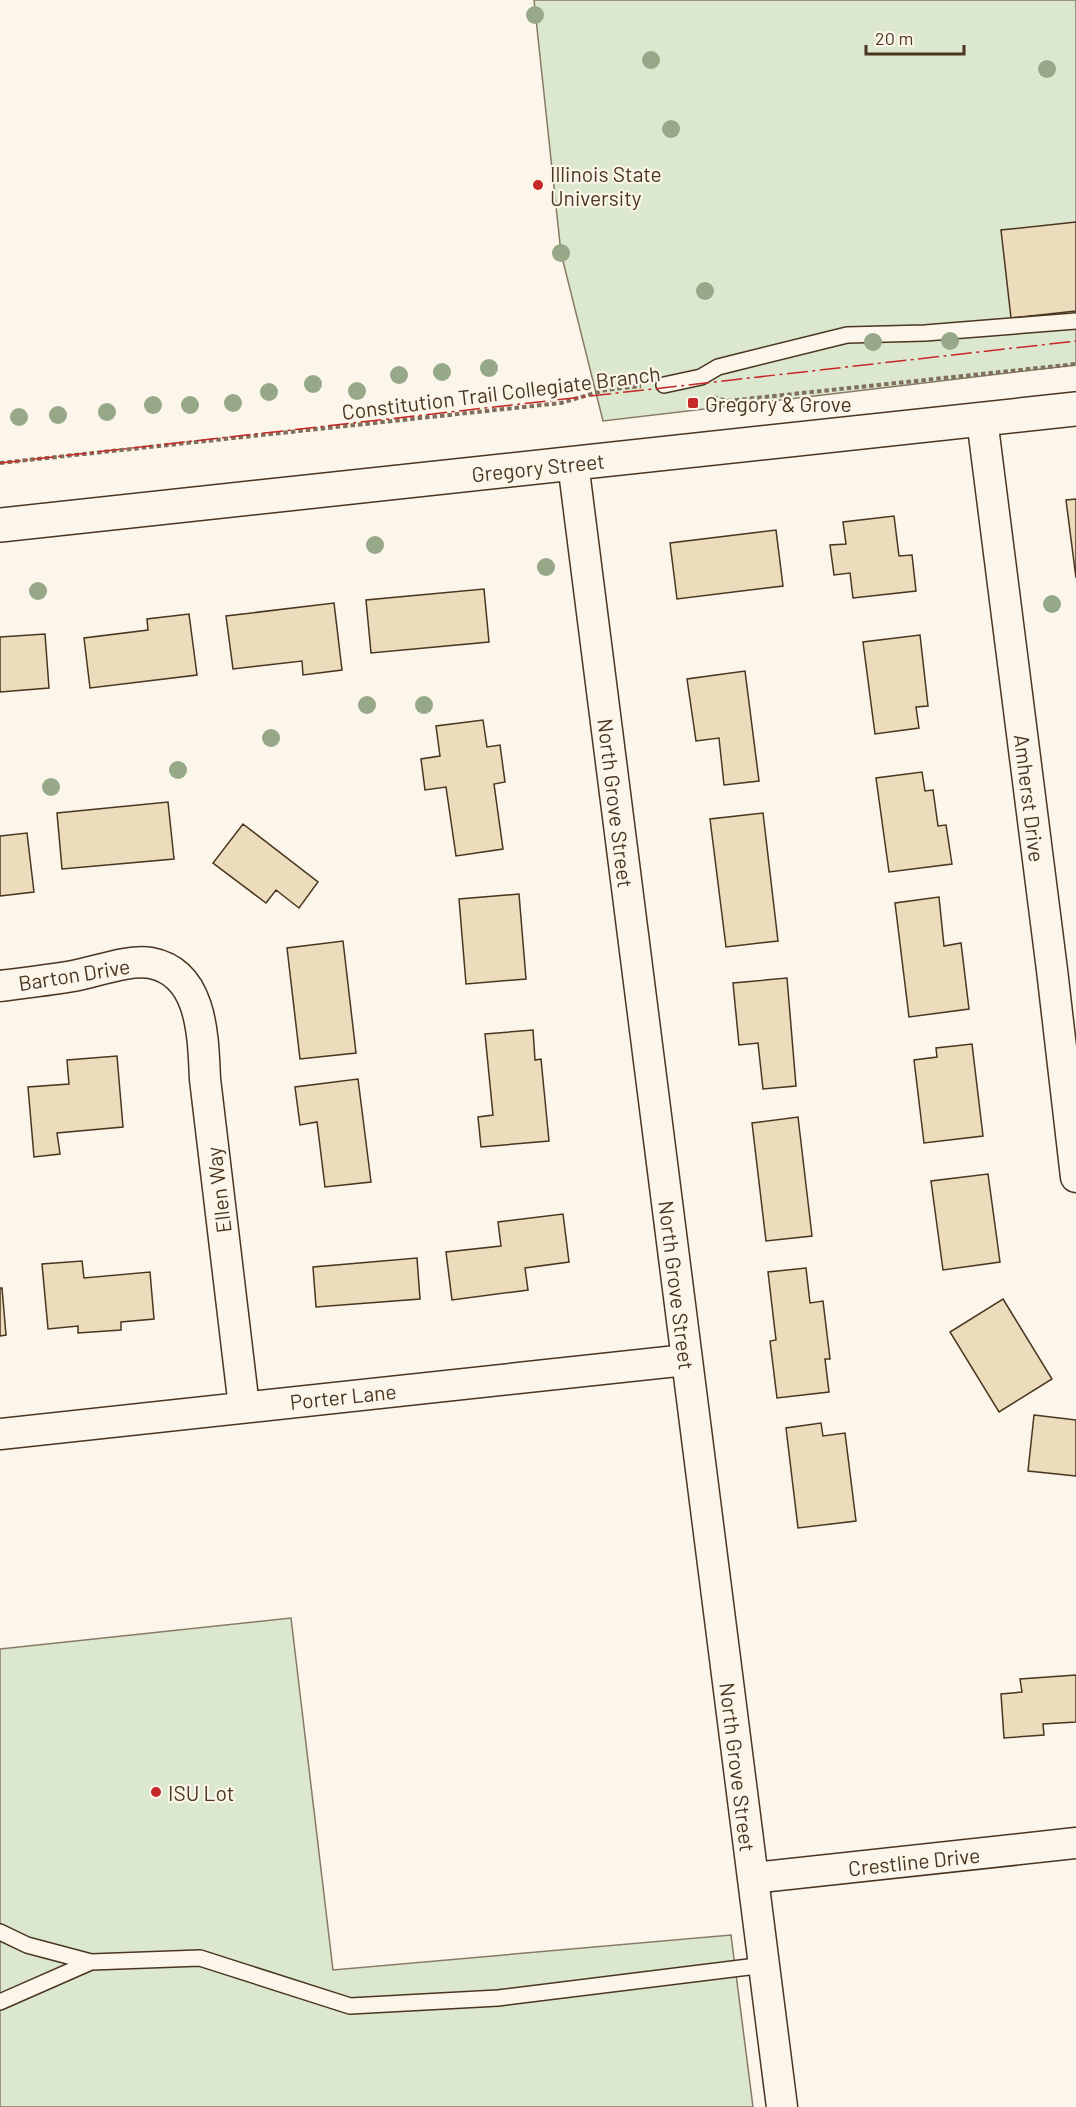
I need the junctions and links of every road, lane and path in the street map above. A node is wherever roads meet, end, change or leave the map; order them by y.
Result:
1 (1076, 321) edge
2 (1076, 364) edge
3 (664, 385) junction
4 (1076, 409) edge
5 (982, 419) junction
6 (0, 463) edge
7 (573, 463) junction
8 (0, 525) edge
9 (179, 979) joint
10 (0, 986) edge
11 (1076, 1177) edge
12 (687, 1360) junction
13 (244, 1407) junction
14 (0, 1434) edge
15 (1076, 1843) edge
16 (753, 1878) junction
17 (0, 1932) edge
18 (91, 1962) junction
19 (765, 1965) junction
20 (0, 2002) edge
21 (782, 2107) edge

1 - 3 lane
2 - 3 path, Constitution Trail Collegiate Branch
3 - 6 path, Constitution Trail Collegiate Branch
4 - 5 main road, Gregory Street
5 - 7 main road, Gregory Street
5 - 11 street, Amherst Drive
7 - 8 main road, Gregory Street
7 - 12 street, North Grove Street
9 - 10 street, Barton Drive
9 - 13 street, Ellen Way
12 - 13 street, Porter Lane
12 - 16 street, North Grove Street
13 - 14 street, Porter Lane
15 - 16 street, Crestline Drive
16 - 19 street, North Grove Street
17 - 18 lane
18 - 19 lane
18 - 20 lane
19 - 21 street, North Grove Street

